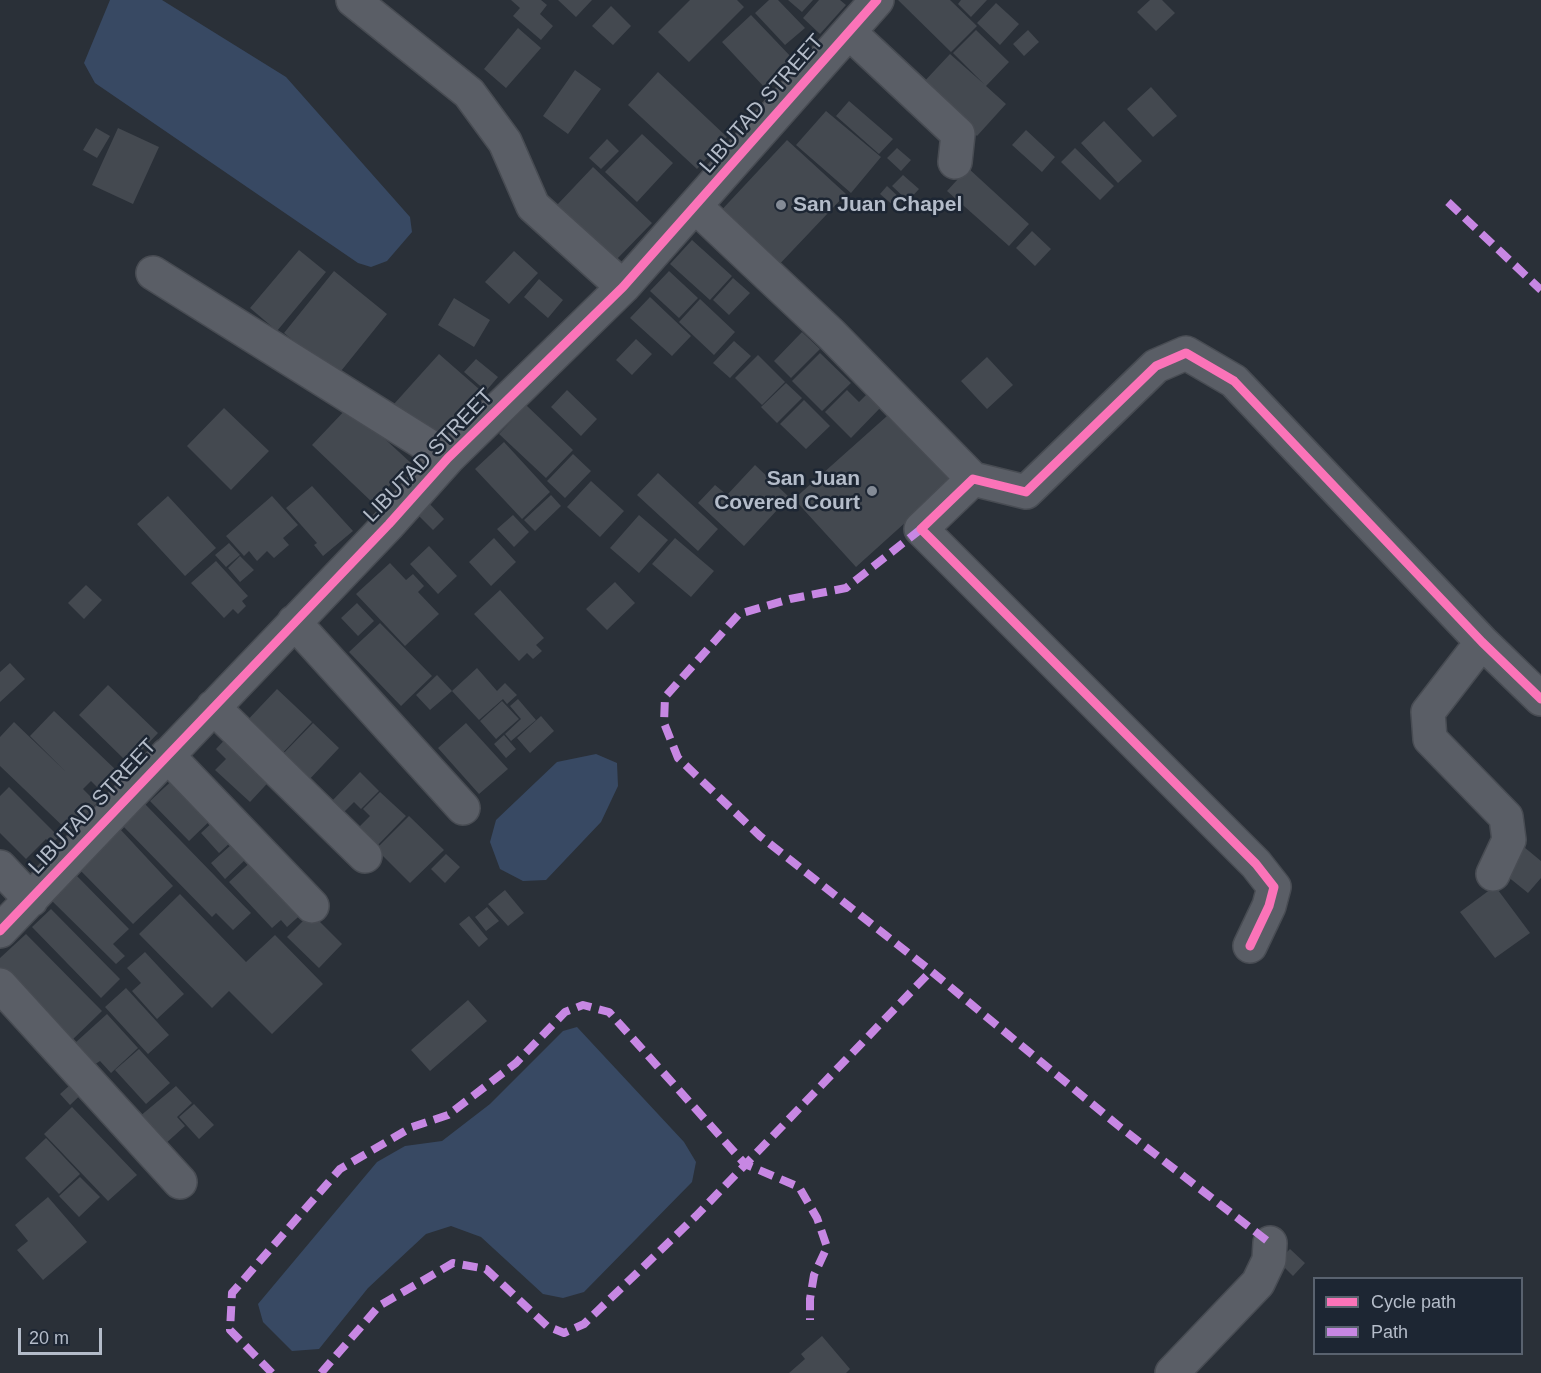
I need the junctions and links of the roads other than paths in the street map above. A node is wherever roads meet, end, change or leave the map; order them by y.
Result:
1 (353, 0) edge
2 (878, 0) edge
3 (849, 32) junction
4 (955, 162) dead end
5 (696, 207) junction
6 (153, 273) dead end
7 (623, 287) junction
8 (448, 458) junction
9 (973, 478) junction
10 (294, 622) junction
11 (1482, 642) junction
12 (1541, 699) edge
13 (213, 707) junction
14 (167, 755) junction
15 (463, 808) dead end
16 (365, 856) dead end
17 (0, 867) edge
18 (1493, 874) dead end
19 (31, 900) junction
20 (312, 906) dead end
21 (0, 931) edge
22 (1250, 946) dead end
23 (0, 985) edge
24 (180, 1182) dead end
25 (1270, 1243) dead end
26 (1172, 1373) edge

1 - 7 street
2 - 3 street, LIBUTAD STREET
3 - 4 street
3 - 5 street, LIBUTAD STREET
5 - 7 street, LIBUTAD STREET
5 - 9 street
6 - 8 street
7 - 8 street, LIBUTAD STREET
8 - 10 street, LIBUTAD STREET
9 - 11 street
9 - 22 street
10 - 13 street, LIBUTAD STREET
10 - 15 street
11 - 12 street
11 - 18 street
13 - 14 street, LIBUTAD STREET
13 - 16 street
14 - 19 street, LIBUTAD STREET
14 - 20 street
17 - 19 street
19 - 21 street, LIBUTAD STREET
23 - 24 street
25 - 26 street

